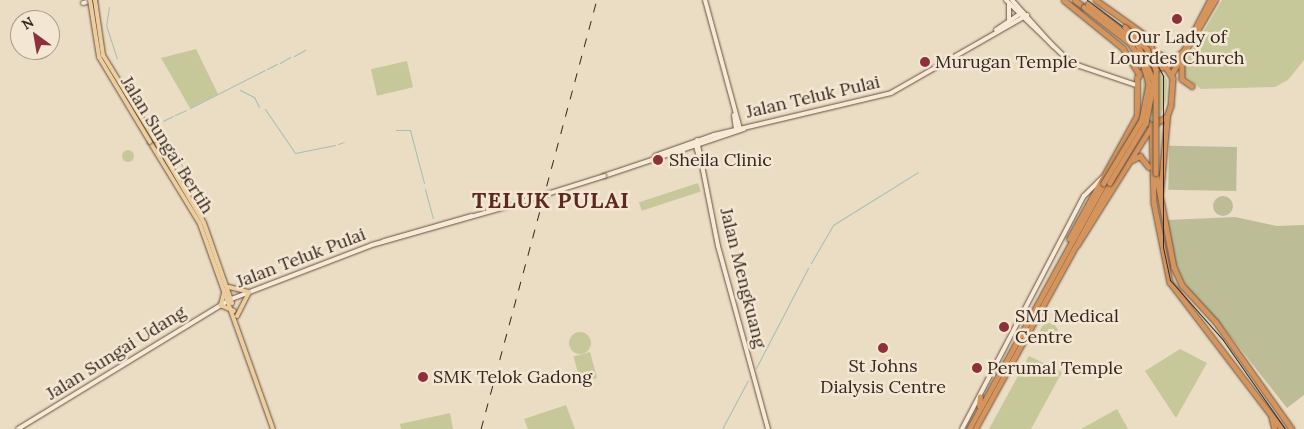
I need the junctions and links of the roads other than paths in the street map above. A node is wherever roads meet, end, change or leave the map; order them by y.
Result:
1 (90, 0) edge
2 (95, 0) edge
3 (705, 0) edge
4 (1064, 0) edge
5 (1075, 0) edge
6 (1083, 0) edge
7 (1096, 0) edge
8 (1210, 0) edge
9 (1215, 0) edge
10 (1008, 1) edge
11 (83, 3) dead end
12 (1086, 5) junction
13 (1023, 15) junction
14 (1002, 25) junction
15 (994, 32) junction
16 (1154, 51) junction
17 (1174, 61) junction
18 (1182, 62) junction
19 (1164, 67) junction
20 (1139, 74) junction
21 (1171, 74) junction
22 (1136, 85) junction
23 (1192, 86) dead end
24 (1137, 116) junction
25 (1167, 117) junction
26 (1152, 126) junction
27 (740, 130) junction
28 (1128, 137) junction
29 (714, 138) junction
30 (696, 142) junction
31 (1141, 143) junction
32 (679, 149) junction
33 (698, 151) junction
34 (655, 156) junction
35 (1104, 175) junction
36 (1151, 178) junction
37 (1113, 184) junction
38 (1160, 197) junction
39 (473, 216) junction
40 (437, 229) junction
41 (411, 231) junction
42 (382, 242) junction
43 (1065, 250) junction
44 (226, 287) junction
45 (249, 292) junction
46 (231, 301) junction
47 (220, 305) junction
48 (234, 311) junction
49 (237, 318) junction
50 (980, 397) junction
51 (1271, 414) junction
52 (977, 415) junction
53 (18, 429) edge
54 (273, 429) edge
55 (768, 429) edge
56 (962, 429) edge
57 (969, 429) edge
58 (975, 429) edge
59 (1275, 429) edge
60 (1282, 429) edge
61 (1292, 429) edge

1 - 44 main road, Jalan Sungai Bertih, bridge
2 - 11 main road
2 - 44 main road, Jalan Sungai Bertih, bridge
3 - 27 main road
4 - 20 highway
5 - 12 highway
6 - 12 highway
7 - 16 highway
8 - 17 highway
9 - 18 highway
10 - 13 main road
10 - 14 main road
12 - 37 highway, bridge
12 - 38 highway, bridge
12 - 43 highway, bridge
13 - 14 main road, Jalan Teluk Pulai
13 - 15 main road, Jalan Teluk Pulai
13 - 22 main road
14 - 15 main road, Jalan Teluk Pulai
15 - 27 main road, Jalan Teluk Pulai
16 - 17 highway
16 - 19 highway
17 - 19 highway
18 - 21 highway
18 - 23 highway
19 - 20 highway
19 - 21 highway
20 - 22 highway
21 - 25 highway
22 - 24 highway
24 - 26 highway
24 - 28 highway
25 - 26 highway
25 - 38 highway
26 - 31 highway
26 - 36 highway
27 - 29 main road, Jalan Teluk Pulai
27 - 30 main road, Jalan Teluk Pulai
28 - 31 highway
28 - 35 highway
29 - 30 main road, Jalan Teluk Pulai
29 - 33 main road
30 - 32 main road, Jalan Teluk Pulai
30 - 33 main road, Jalan Mengkuang
30 - 34 main road, Jalan Teluk Pulai
31 - 37 highway
32 - 33 main road
32 - 34 main road, Jalan Teluk Pulai
33 - 55 main road, Jalan Mengkuang
34 - 39 main road, Jalan Teluk Pulai, bridge
35 - 43 highway
35 - 50 main road
36 - 37 highway
36 - 51 highway
37 - 58 highway
38 - 61 highway
39 - 40 main road, Jalan Teluk Pulai
39 - 41 main road, Jalan Teluk Pulai
40 - 41 main road
40 - 42 main road, Jalan Teluk Pulai
41 - 42 main road, Jalan Teluk Pulai
42 - 45 main road, Jalan Teluk Pulai
43 - 52 highway
44 - 45 main road
44 - 46 main road, Jalan Sungai Bertih
44 - 47 main road
45 - 46 main road, Jalan Teluk Pulai
45 - 49 main road
46 - 47 main road, Jalan Sungai Udang
46 - 48 main road, Jalan Sungai Bertih
47 - 48 main road
47 - 53 main road, Jalan Sungai Udang
48 - 49 main road, Jalan Sungai Bertih
49 - 54 main road, Jalan Sungai Bertih
50 - 52 highway
50 - 56 main road
51 - 59 highway
51 - 60 highway
52 - 57 highway

